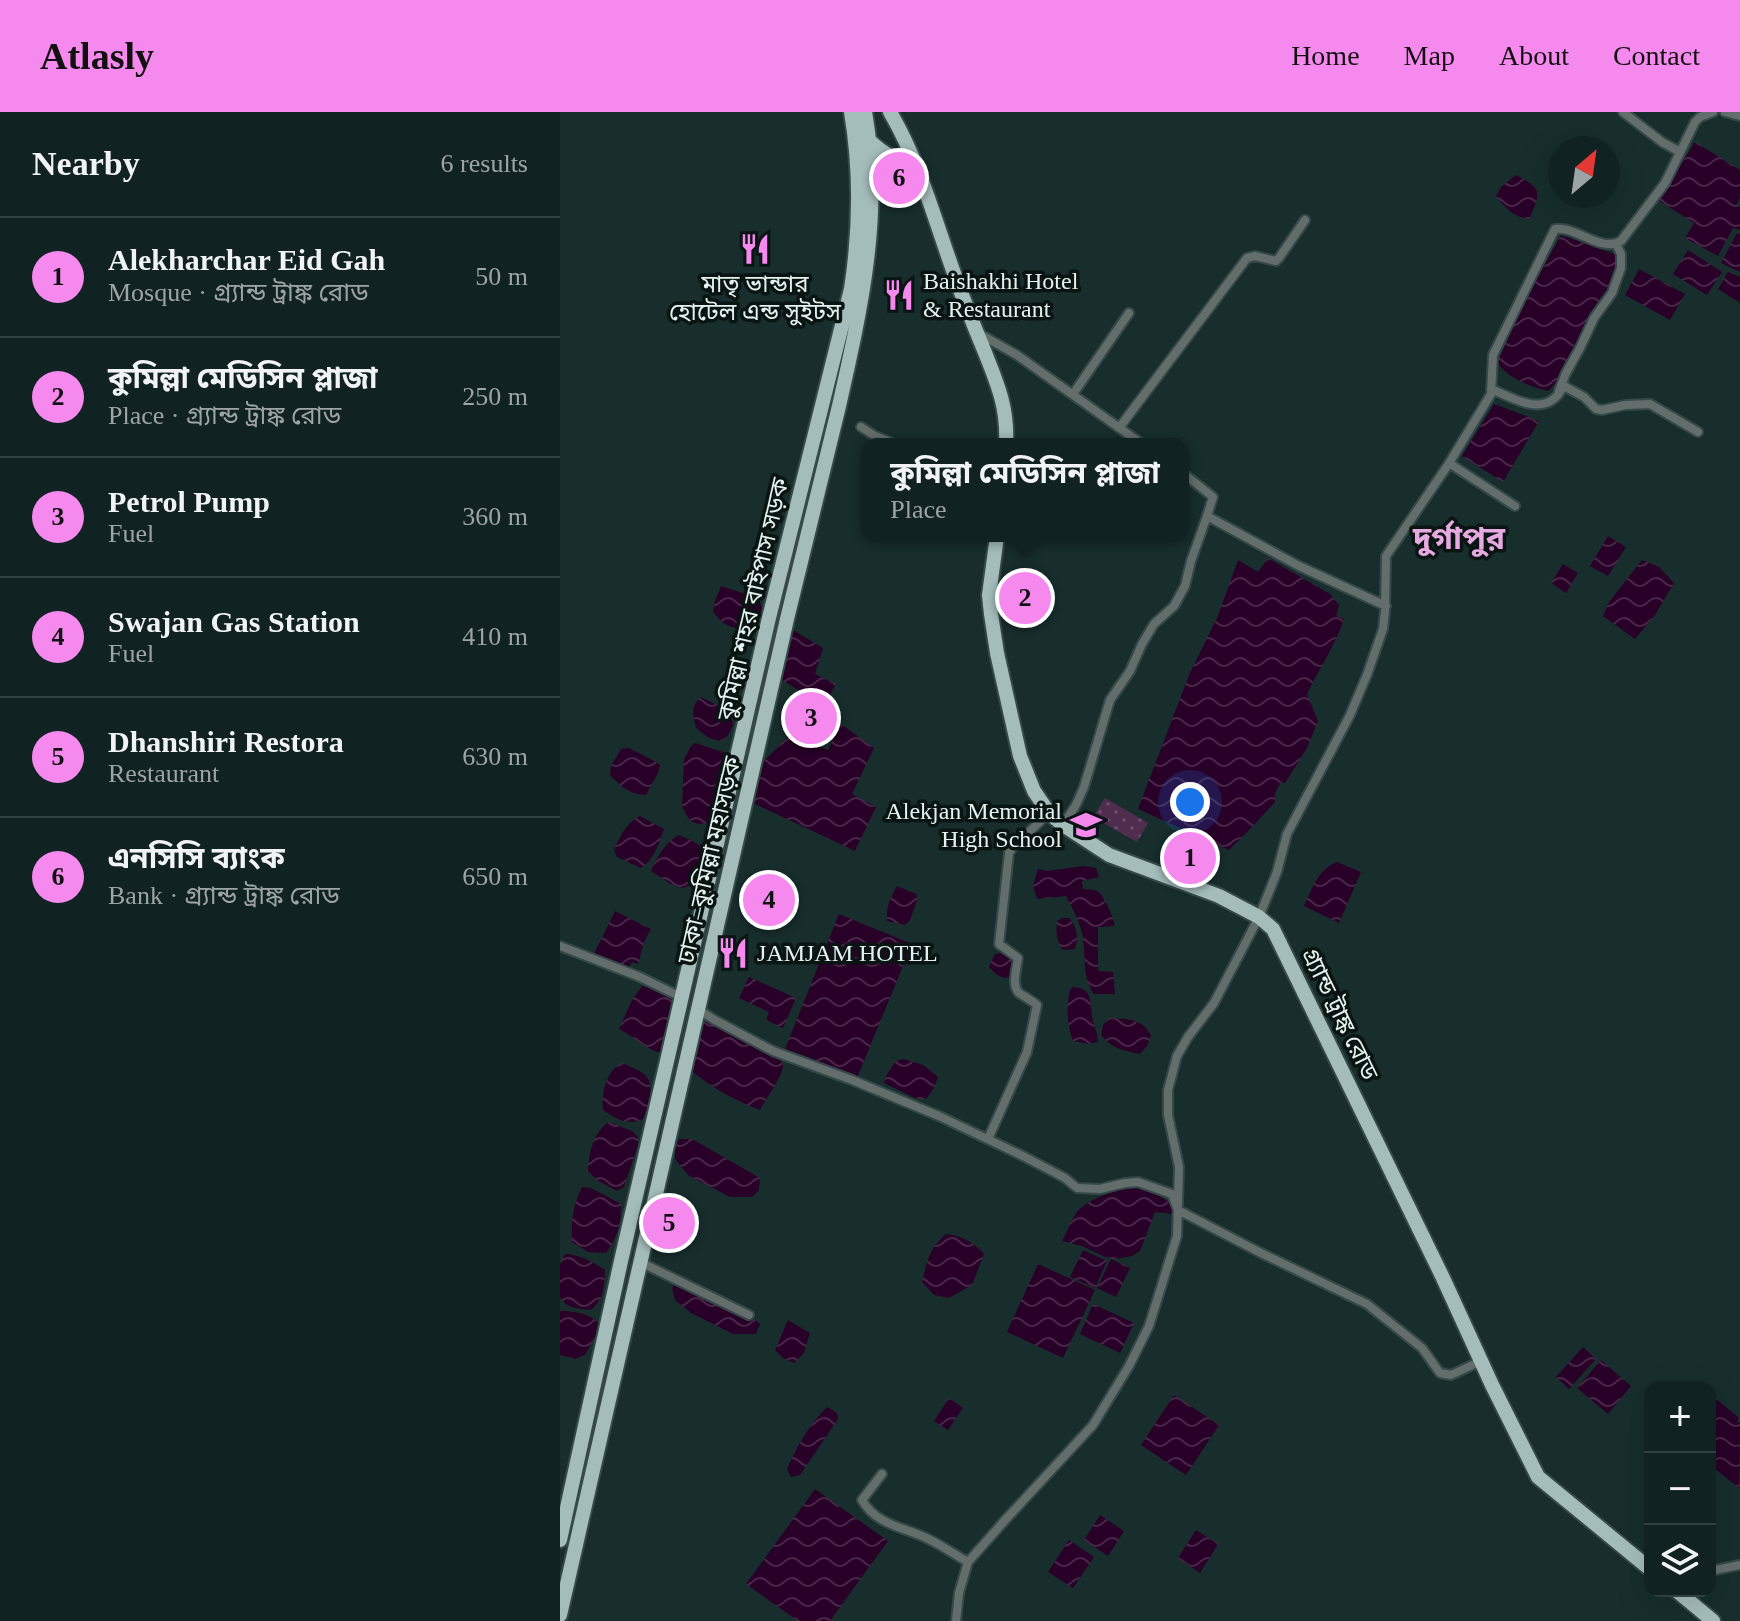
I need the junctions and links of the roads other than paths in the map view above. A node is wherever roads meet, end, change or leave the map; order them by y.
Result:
1 (851, 112) edge
2 (865, 112) edge
3 (890, 112) edge
4 (1623, 112) edge
5 (1713, 112) edge
6 (1725, 112) edge
7 (1740, 116) edge
8 (854, 134) junction
9 (871, 142) junction
10 (1680, 152) junction
11 (908, 159) junction
12 (1305, 220) dead end
13 (1616, 244) junction
14 (1129, 313) dead end
15 (977, 333) junction
16 (1491, 389) junction
17 (1559, 392) junction
18 (1073, 394) junction
19 (861, 427) dead end
20 (1119, 428) junction
21 (1698, 432) dead end
22 (883, 438) edge
23 (1006, 438) edge
24 (1133, 438) edge
25 (1449, 463) junction
26 (1189, 478) edge
27 (1515, 506) dead end
28 (1207, 516) junction
29 (996, 542) edge
30 (1386, 606) junction
31 (1049, 813) junction
32 (1063, 825) junction
33 (1259, 917) junction
34 (560, 946) edge
35 (681, 997) junction
36 (698, 1008) junction
37 (988, 1139) junction
38 (1178, 1210) junction
39 (639, 1262) junction
40 (749, 1315) dead end
41 (1481, 1361) junction
42 (882, 1474) dead end
43 (560, 1540) edge
44 (968, 1562) junction
45 (1644, 1564) edge
46 (1740, 1565) edge
47 (1716, 1570) edge
48 (1684, 1597) edge
49 (560, 1615) edge
50 (956, 1621) edge
51 (1713, 1621) edge

1 - 8 highway
2 - 9 highway, ঢাকা–কুমিল্লা মহাসড়ক
3 - 11 highway
4 - 10 street
5 - 10 street
6 - 7 street
8 - 9 highway
8 - 35 highway, কুমিল্লা শহর বাইপাস সড়ক
9 - 11 highway
9 - 36 highway, ঢাকা–কুমিল্লা মহাসড়ক
10 - 13 street
11 - 15 highway
12 - 20 street
13 - 16 street
13 - 17 street
14 - 18 street
15 - 18 street
15 - 23 highway
16 - 17 street
16 - 25 street
17 - 21 street
18 - 20 street
19 - 22 street
20 - 24 street
25 - 27 street
25 - 30 street
26 - 28 street
28 - 30 street
28 - 32 street
29 - 31 highway, গ্র্যান্ড ট্রাঙ্ক রোড
30 - 33 street
31 - 32 highway, গ্র্যান্ড ট্রাঙ্ক রোড
31 - 37 street
32 - 33 highway, গ্র্যান্ড ট্রাঙ্ক রোড
33 - 38 street
33 - 41 highway, গ্র্যান্ড ট্রাঙ্ক রোড
34 - 35 street
35 - 43 highway, কুমিল্লা শহর বাইপাস সড়ক
36 - 37 street
36 - 39 highway, ঢাকা–কুমিল্লা মহাসড়ক
37 - 38 street
38 - 41 street
38 - 44 street
39 - 40 street
39 - 49 highway, ঢাকা–কুমিল্লা মহাসড়ক
41 - 45 highway, গ্র্যান্ড ট্রাঙ্ক রোড
42 - 44 street
44 - 50 street
46 - 47 street
48 - 51 highway

